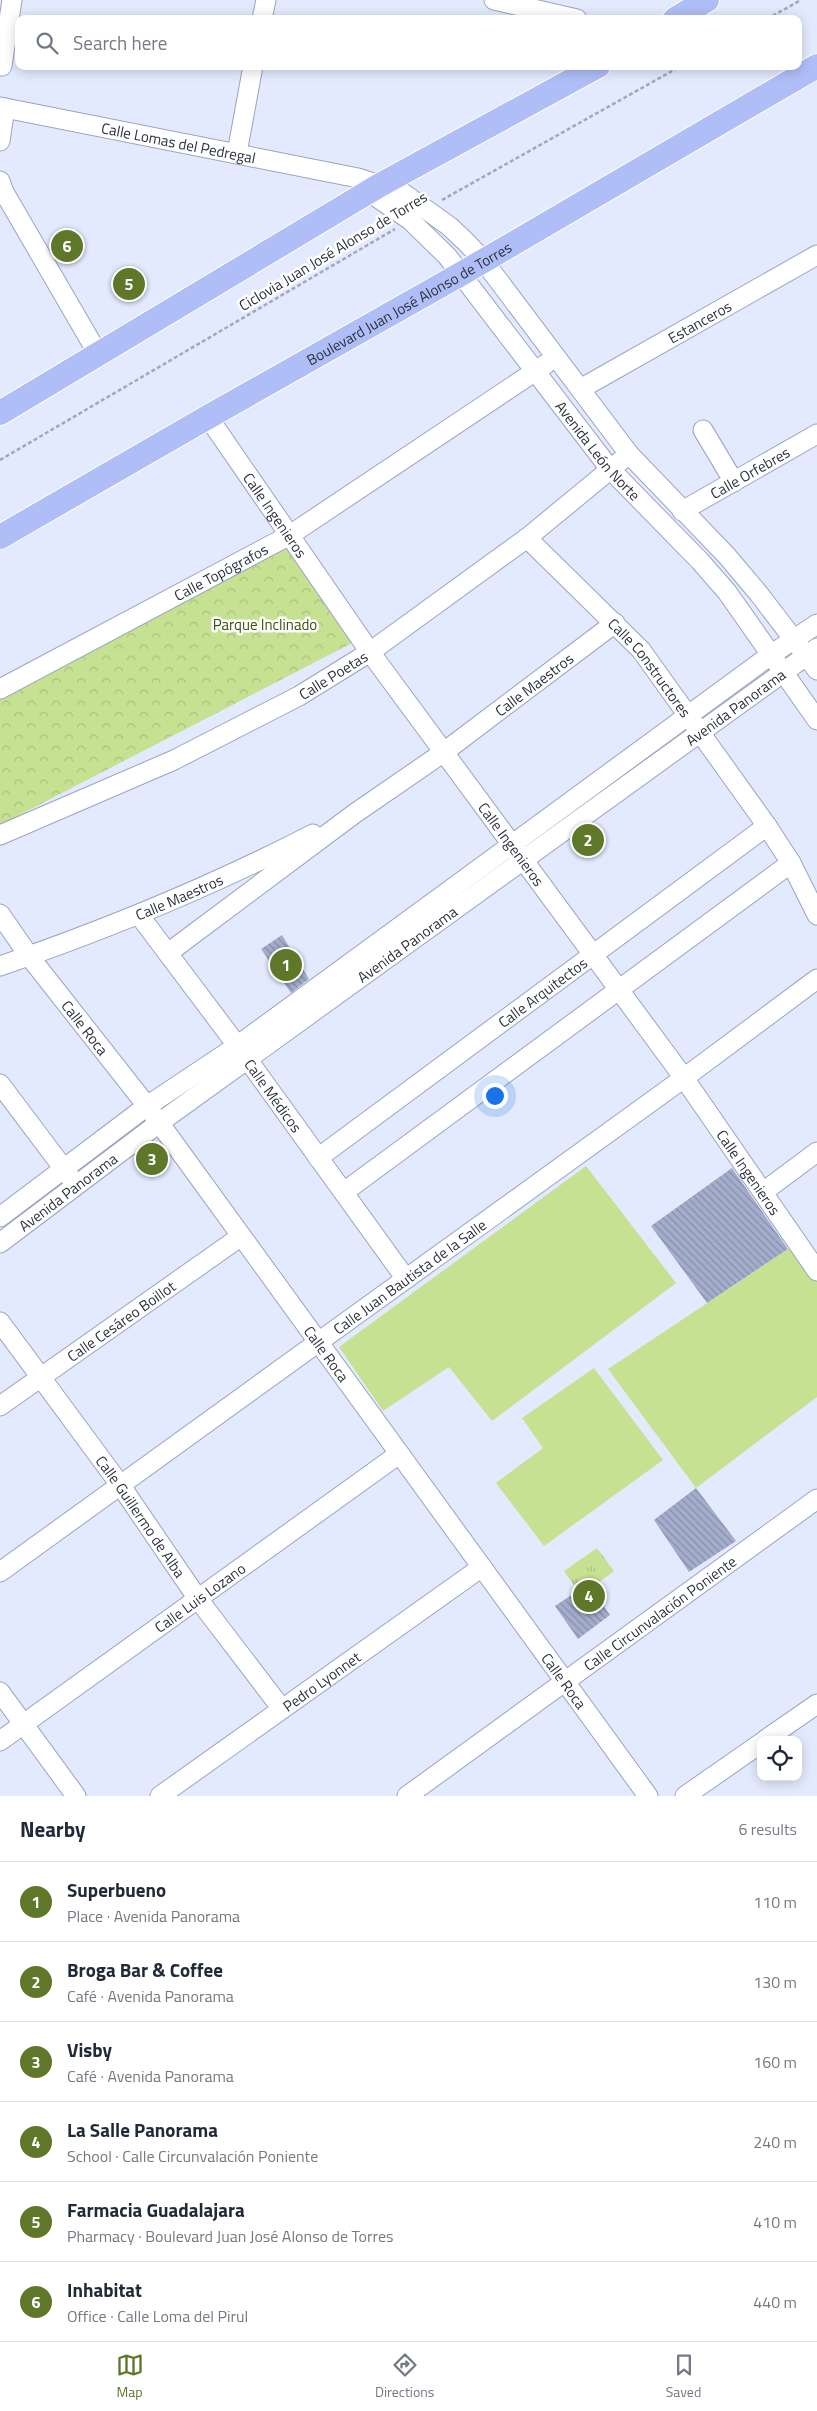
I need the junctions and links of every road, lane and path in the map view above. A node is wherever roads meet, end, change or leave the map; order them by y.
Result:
1 (12, 0) edge
2 (266, 0) edge
3 (494, 0) edge
4 (801, 0) edge
5 (696, 1) edge
6 (263, 15) edge
7 (560, 15) edge
8 (680, 15) edge
9 (774, 15) edge
10 (2, 66) dead end
11 (811, 68) edge
12 (252, 70) edge
13 (590, 70) edge
14 (674, 70) edge
15 (3, 107) edge
16 (0, 141) edge
17 (237, 153) junction
18 (0, 181) edge
19 (369, 185) junction
20 (427, 209) junction
21 (410, 220) junction
22 (466, 242) junction
23 (817, 255) edge
24 (483, 260) junction
25 (454, 265) junction
26 (98, 354) junction
27 (557, 357) junction
28 (535, 371) junction
29 (582, 388) junction
30 (0, 413) edge
31 (208, 417) junction
32 (703, 430) dead end
33 (817, 434) edge
34 (629, 454) junction
35 (0, 460) edge
36 (610, 469) junction
37 (734, 482) junction
38 (682, 511) junction
39 (290, 535) junction
40 (0, 537) edge
41 (527, 538) junction
42 (615, 624) junction
43 (817, 624) edge
44 (795, 640) junction
45 (370, 652) junction
46 (772, 654) junction
47 (814, 658) edge
48 (785, 672) junction
49 (0, 689) edge
50 (817, 720) edge
51 (694, 725) junction
52 (444, 752) junction
53 (354, 814) junction
54 (767, 826) junction
55 (0, 835) edge
56 (512, 846) junction
57 (523, 862) junction
58 (791, 863) junction
59 (0, 914) edge
60 (139, 915) junction
61 (817, 915) edge
62 (168, 953) junction
63 (592, 955) junction
64 (29, 956) junction
65 (0, 966) edge
66 (817, 979) edge
67 (618, 989) junction
68 (242, 1053) junction
69 (684, 1078) junction
70 (0, 1084) edge
71 (148, 1106) junction
72 (159, 1122) junction
73 (817, 1152) edge
74 (318, 1158) junction
75 (63, 1168) junction
76 (77, 1187) junction
77 (344, 1192) junction
78 (763, 1192) junction
79 (0, 1217) edge
80 (240, 1237) junction
81 (0, 1243) edge
82 (817, 1271) edge
83 (406, 1279) junction
84 (0, 1322) edge
85 (319, 1343) junction
86 (39, 1377) junction
87 (0, 1406) edge
88 (399, 1454) junction
89 (121, 1486) junction
90 (817, 1499) edge
91 (482, 1567) junction
92 (0, 1572) edge
93 (198, 1599) junction
94 (565, 1682) junction
95 (0, 1692) edge
96 (817, 1704) edge
97 (282, 1709) junction
98 (22, 1725) junction
99 (771, 1736) edge
100 (0, 1741) edge
101 (757, 1746) edge
102 (76, 1796) edge
103 (160, 1796) edge
104 (407, 1796) edge
105 (648, 1796) edge
106 (685, 1796) edge

1 - 10 street
2 - 6 street
3 - 7 street
4 - 9 path
5 - 8 main road
11 - 24 main road, Boulevard Juan José Alonso de Torres
12 - 17 street
13 - 19 main road
14 - 20 path, Ciclovia Juan José Alonso de Torres
15 - 16 street
15 - 17 street, Calle Lomas del Pedregal
17 - 19 street, Calle Lomas del Pedregal
18 - 26 street
19 - 20 street, Avenida León Norte
19 - 21 street, Avenida León Norte
19 - 26 main road
20 - 22 street, Avenida León Norte
21 - 25 street, Avenida León Norte
21 - 35 path, Ciclovia Juan José Alonso de Torres
22 - 24 street, Avenida León Norte
22 - 25 street
23 - 29 street, Estanceros
24 - 25 main road, Boulevard Juan José Alonso de Torres
24 - 27 street, Avenida León Norte
25 - 28 street, Avenida León Norte
25 - 31 main road, Boulevard Juan José Alonso de Torres
26 - 30 main road
27 - 28 street, Calle Topógrafos
27 - 29 street, Avenida León Norte
28 - 36 street, Avenida León Norte
28 - 39 street, Calle Topógrafos
29 - 34 street, Avenida León Norte
31 - 39 street, Calle Ingenieros
31 - 40 main road, Boulevard Juan José Alonso de Torres
32 - 37 street
33 - 37 street, Calle Orfebres
34 - 36 street, Calle Poetas
34 - 38 street, Avenida León Norte
36 - 41 street, Calle Poetas
36 - 46 street, Avenida León Norte
37 - 38 street, Calle Orfebres
38 - 44 street, Avenida León Norte
39 - 45 street, Calle Ingenieros
39 - 49 street, Calle Topógrafos
41 - 42 street, Calle Constructores
41 - 45 street, Calle Poetas
42 - 51 street, Calle Constructores
42 - 52 street, Calle Maestros
43 - 44 street, Avenida Panorama
44 - 46 street, Avenida Panorama
44 - 47 street, Avenida León Norte
45 - 52 street, Calle Ingenieros
45 - 55 street, Calle Poetas
46 - 48 street, Avenida León Norte
46 - 51 street, Avenida Panorama
47 - 48 street, Avenida Panorama
48 - 50 street, Avenida León Norte
48 - 51 street, Avenida Panorama
51 - 54 street, Calle Constructores
51 - 56 street, Avenida Panorama
51 - 57 street, Avenida Panorama
52 - 53 street, Calle Maestros
52 - 56 street, Calle Ingenieros
53 - 60 street, Calle Maestros
53 - 62 street, Calle Maestros
54 - 58 street, Calle Constructores
54 - 63 street, Calle Arquitectos
56 - 57 street, Calle Ingenieros
56 - 68 street, Avenida Panorama
57 - 63 street, Calle Ingenieros
57 - 68 street, Avenida Panorama
58 - 61 street, Calle Constructores
58 - 67 street
59 - 64 street, Calle Roca
60 - 62 street, Calle Médicos
60 - 64 street, Calle Maestros
62 - 68 street, Calle Médicos
63 - 67 street, Calle Ingenieros
63 - 74 street, Calle Arquitectos
64 - 65 street, Calle Maestros
64 - 71 street, Calle Roca
66 - 69 street, Calle Juan Bautista de la Salle
67 - 69 street, Calle Ingenieros
67 - 77 street
68 - 71 street, Avenida Panorama
68 - 72 street, Avenida Panorama
68 - 74 street, Calle Médicos
69 - 78 street, Calle Ingenieros
69 - 83 street, Calle Juan Bautista de la Salle
70 - 75 street
71 - 72 street, Calle Roca
71 - 75 street, Avenida Panorama
72 - 76 street, Avenida Panorama
72 - 80 street, Calle Roca
73 - 78 street
74 - 77 street, Calle Médicos
75 - 76 street
75 - 79 street, Avenida Panorama
76 - 81 street, Avenida Panorama
77 - 83 street, Calle Médicos
78 - 82 street, Calle Ingenieros
80 - 85 street, Calle Roca
80 - 86 street, Calle Cesáreo Boillot
83 - 85 street, Calle Juan Bautista de la Salle
84 - 86 street, Calle Guillermo de Alba
85 - 88 street, Calle Roca
85 - 89 street, Calle Juan Bautista de la Salle
86 - 87 street, Calle Cesáreo Boillot
86 - 89 street, Calle Guillermo de Alba
88 - 91 street, Calle Roca
88 - 93 street, Calle Luis Lozano
89 - 92 street, Calle Juan Bautista de la Salle
89 - 93 street, Calle Guillermo de Alba
90 - 94 street, Calle Circunvalación Poniente
91 - 94 street, Calle Roca
91 - 97 street, Pedro Lyonnet
93 - 97 street, Calle Guillermo de Alba
93 - 98 street, Calle Luis Lozano
94 - 104 street, Calle Circunvalación Poniente
94 - 105 street, Calle Roca
95 - 98 street
96 - 99 street
97 - 103 street, Pedro Lyonnet
98 - 100 street, Calle Luis Lozano
98 - 102 street
101 - 106 street

